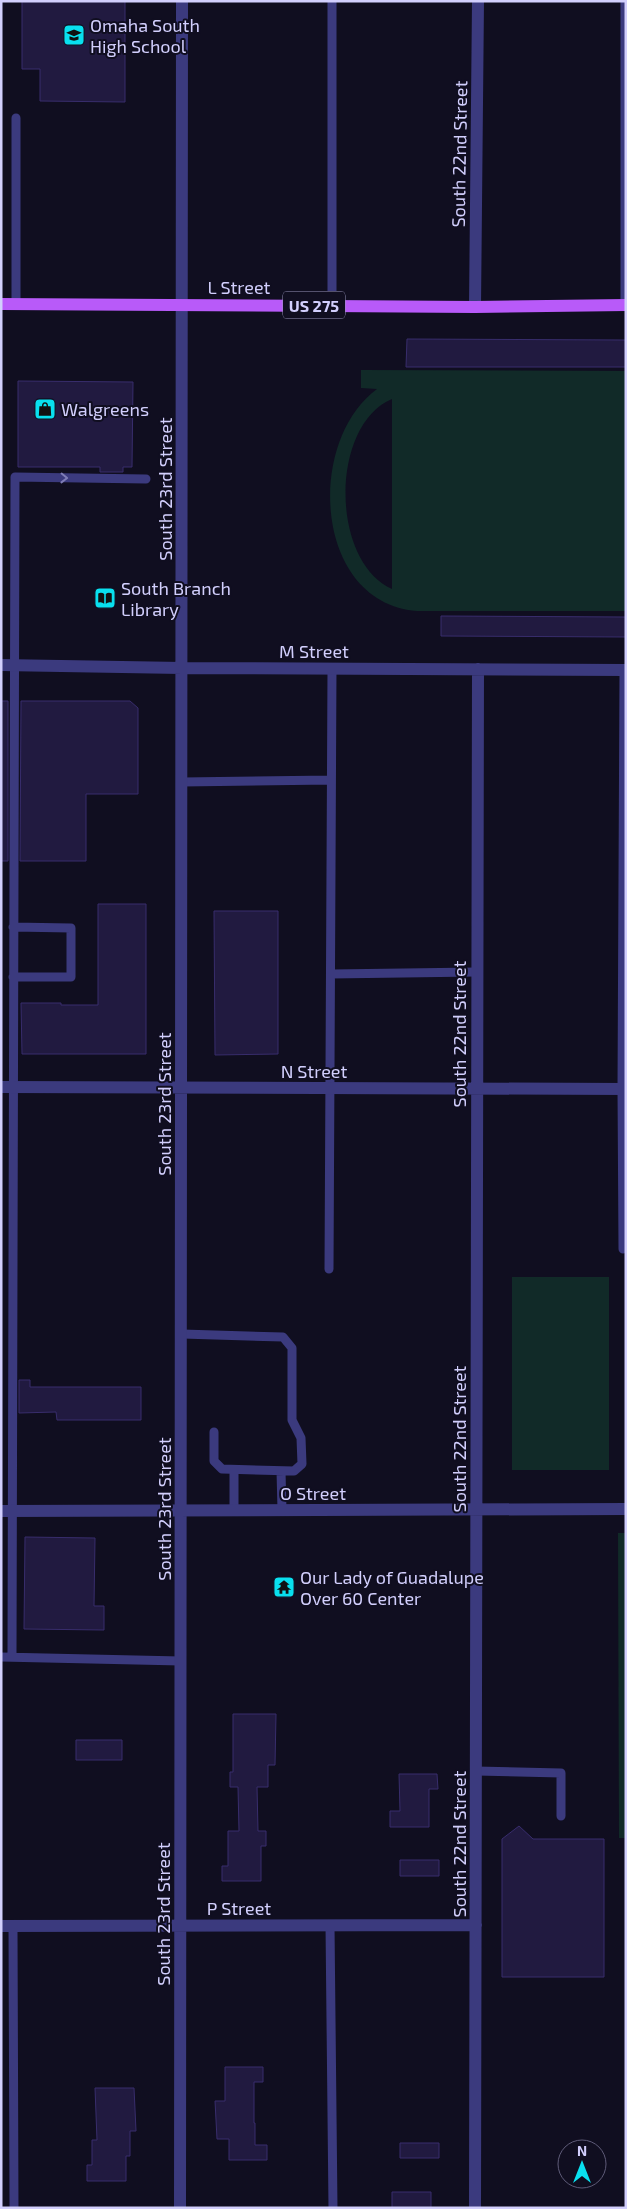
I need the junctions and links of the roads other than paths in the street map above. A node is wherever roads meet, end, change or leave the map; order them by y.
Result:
1 (182, 1) edge
2 (332, 1) edge
3 (478, 1) edge
4 (625, 1) edge
5 (16, 118) dead end
6 (1, 304) edge
7 (16, 304) junction
8 (182, 304) junction
9 (332, 305) junction
10 (625, 305) edge
11 (474, 307) junction
12 (146, 479) dead end
13 (7, 665) edge
14 (182, 668) junction
15 (332, 669) junction
16 (478, 670) junction
17 (625, 670) edge
18 (332, 780) junction
19 (182, 782) junction
20 (13, 927) junction
21 (476, 972) junction
22 (330, 974) junction
23 (13, 977) junction
24 (7, 1087) edge
25 (181, 1088) junction
26 (330, 1088) junction
27 (476, 1088) junction
28 (624, 1089) edge
29 (623, 1249) dead end
30 (329, 1269) dead end
31 (182, 1334) junction
32 (214, 1432) dead end
33 (234, 1470) junction
34 (281, 1471) junction
35 (626, 1508) edge
36 (234, 1510) junction
37 (282, 1510) junction
38 (476, 1510) junction
39 (7, 1511) edge
40 (182, 1511) junction
41 (1, 1657) edge
42 (12, 1657) junction
43 (181, 1661) junction
44 (476, 1771) junction
45 (561, 1816) dead end
46 (181, 1925) junction
47 (330, 1925) junction
48 (476, 1925) junction
49 (7, 1926) edge
50 (14, 2208) edge
51 (180, 2208) edge
52 (333, 2208) edge
53 (476, 2208) edge

1 - 8 street, South 23rd Street
2 - 9 lane
3 - 11 street, South 22nd Street
4 - 10 lane
5 - 7 lane
6 - 7 main road, L Street / US 275
7 - 8 main road, L Street / US 275
8 - 9 main road, L Street / US 275
8 - 14 street, South 23rd Street
9 - 11 main road, L Street / US 275
10 - 11 main road, L Street / US 275
13 -> 12 lane
13 - 14 street, M Street
13 - 20 lane
14 - 15 street, M Street
14 - 19 street, South 23rd Street
15 - 16 street, M Street
15 - 18 lane
16 - 17 street, M Street
16 - 21 street, South 22nd Street
17 - 28 lane
18 - 19 lane
18 - 22 lane
19 - 25 street, South 23rd Street
20 - 23 lane
20 - 23 lane
21 - 22 lane
21 - 27 street, South 22nd Street
22 - 26 lane
23 - 24 lane
24 - 25 street, N Street
24 - 39 lane
25 - 26 street, N Street
25 - 31 street, South 23rd Street
26 - 27 street, N Street
26 - 30 lane
27 - 28 street, N Street
27 - 38 street, South 22nd Street
28 - 29 lane
31 - 34 lane
31 - 40 street, South 23rd Street
32 - 33 lane
33 - 34 lane
33 - 36 lane
34 - 37 lane
35 - 38 street, O Street
36 - 37 street, O Street
36 - 40 street, O Street
37 - 38 street, O Street
38 - 44 street, South 22nd Street
39 - 40 street, O Street
39 - 42 lane
40 - 43 street, South 23rd Street
41 - 42 lane
42 - 43 lane
43 - 46 street, South 23rd Street
44 - 45 lane
44 - 48 street, South 22nd Street
46 - 47 street, P Street
46 - 49 street, P Street
46 - 51 street, South 23rd Street
47 - 48 street, P Street
47 - 52 lane
48 - 53 street, South 22nd Street
49 - 50 lane

